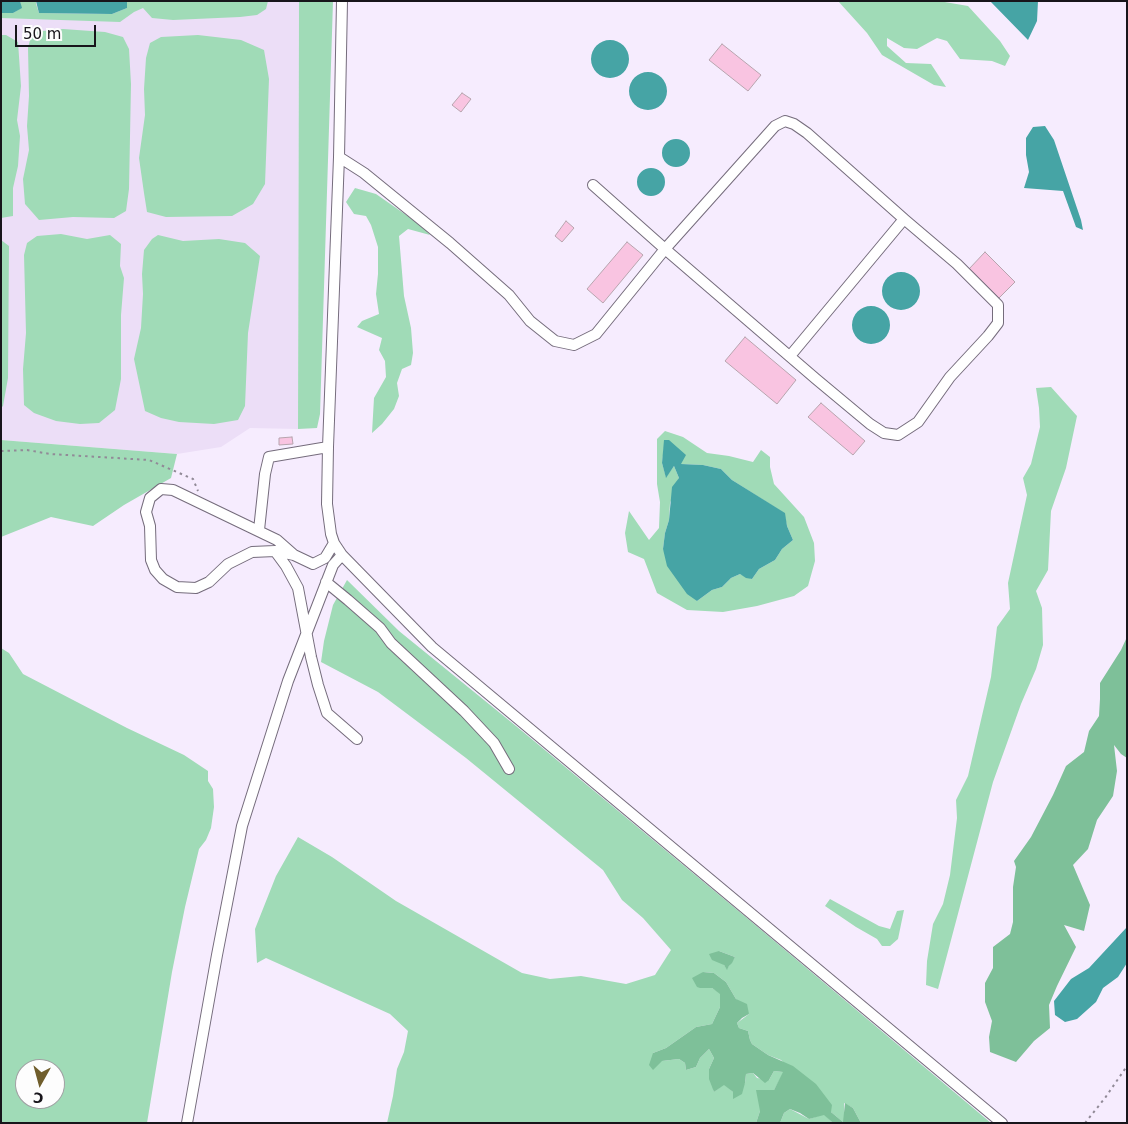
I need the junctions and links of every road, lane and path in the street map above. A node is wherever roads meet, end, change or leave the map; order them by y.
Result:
1 (342, 1) edge
2 (339, 156) junction
3 (593, 185) dead end
4 (904, 219) junction
5 (665, 249) junction
6 (790, 356) junction
7 (328, 447) junction
8 (1, 451) edge
9 (204, 504) junction
10 (258, 530) junction
11 (334, 542) junction
12 (275, 552) junction
13 (294, 555) junction
14 (342, 555) junction
15 (326, 582) junction
16 (307, 632) junction
17 (358, 739) dead end
18 (508, 770) dead end
19 (1127, 1066) edge
20 (187, 1123) edge
21 (1002, 1123) edge
22 (1085, 1123) edge

1 - 2 street
2 - 5 street
2 - 7 street
3 - 5 street
4 - 5 street
4 - 6 street
4 - 6 street
5 - 6 street
7 - 10 street
7 - 11 street
8 - 9 path
9 - 10 street
9 - 12 street
10 - 13 street
11 - 13 street
11 - 14 street
12 - 13 street
12 - 16 street
14 - 15 street
14 - 21 street
15 - 16 street
15 - 18 street
16 - 17 street
16 - 20 street
19 - 22 path

